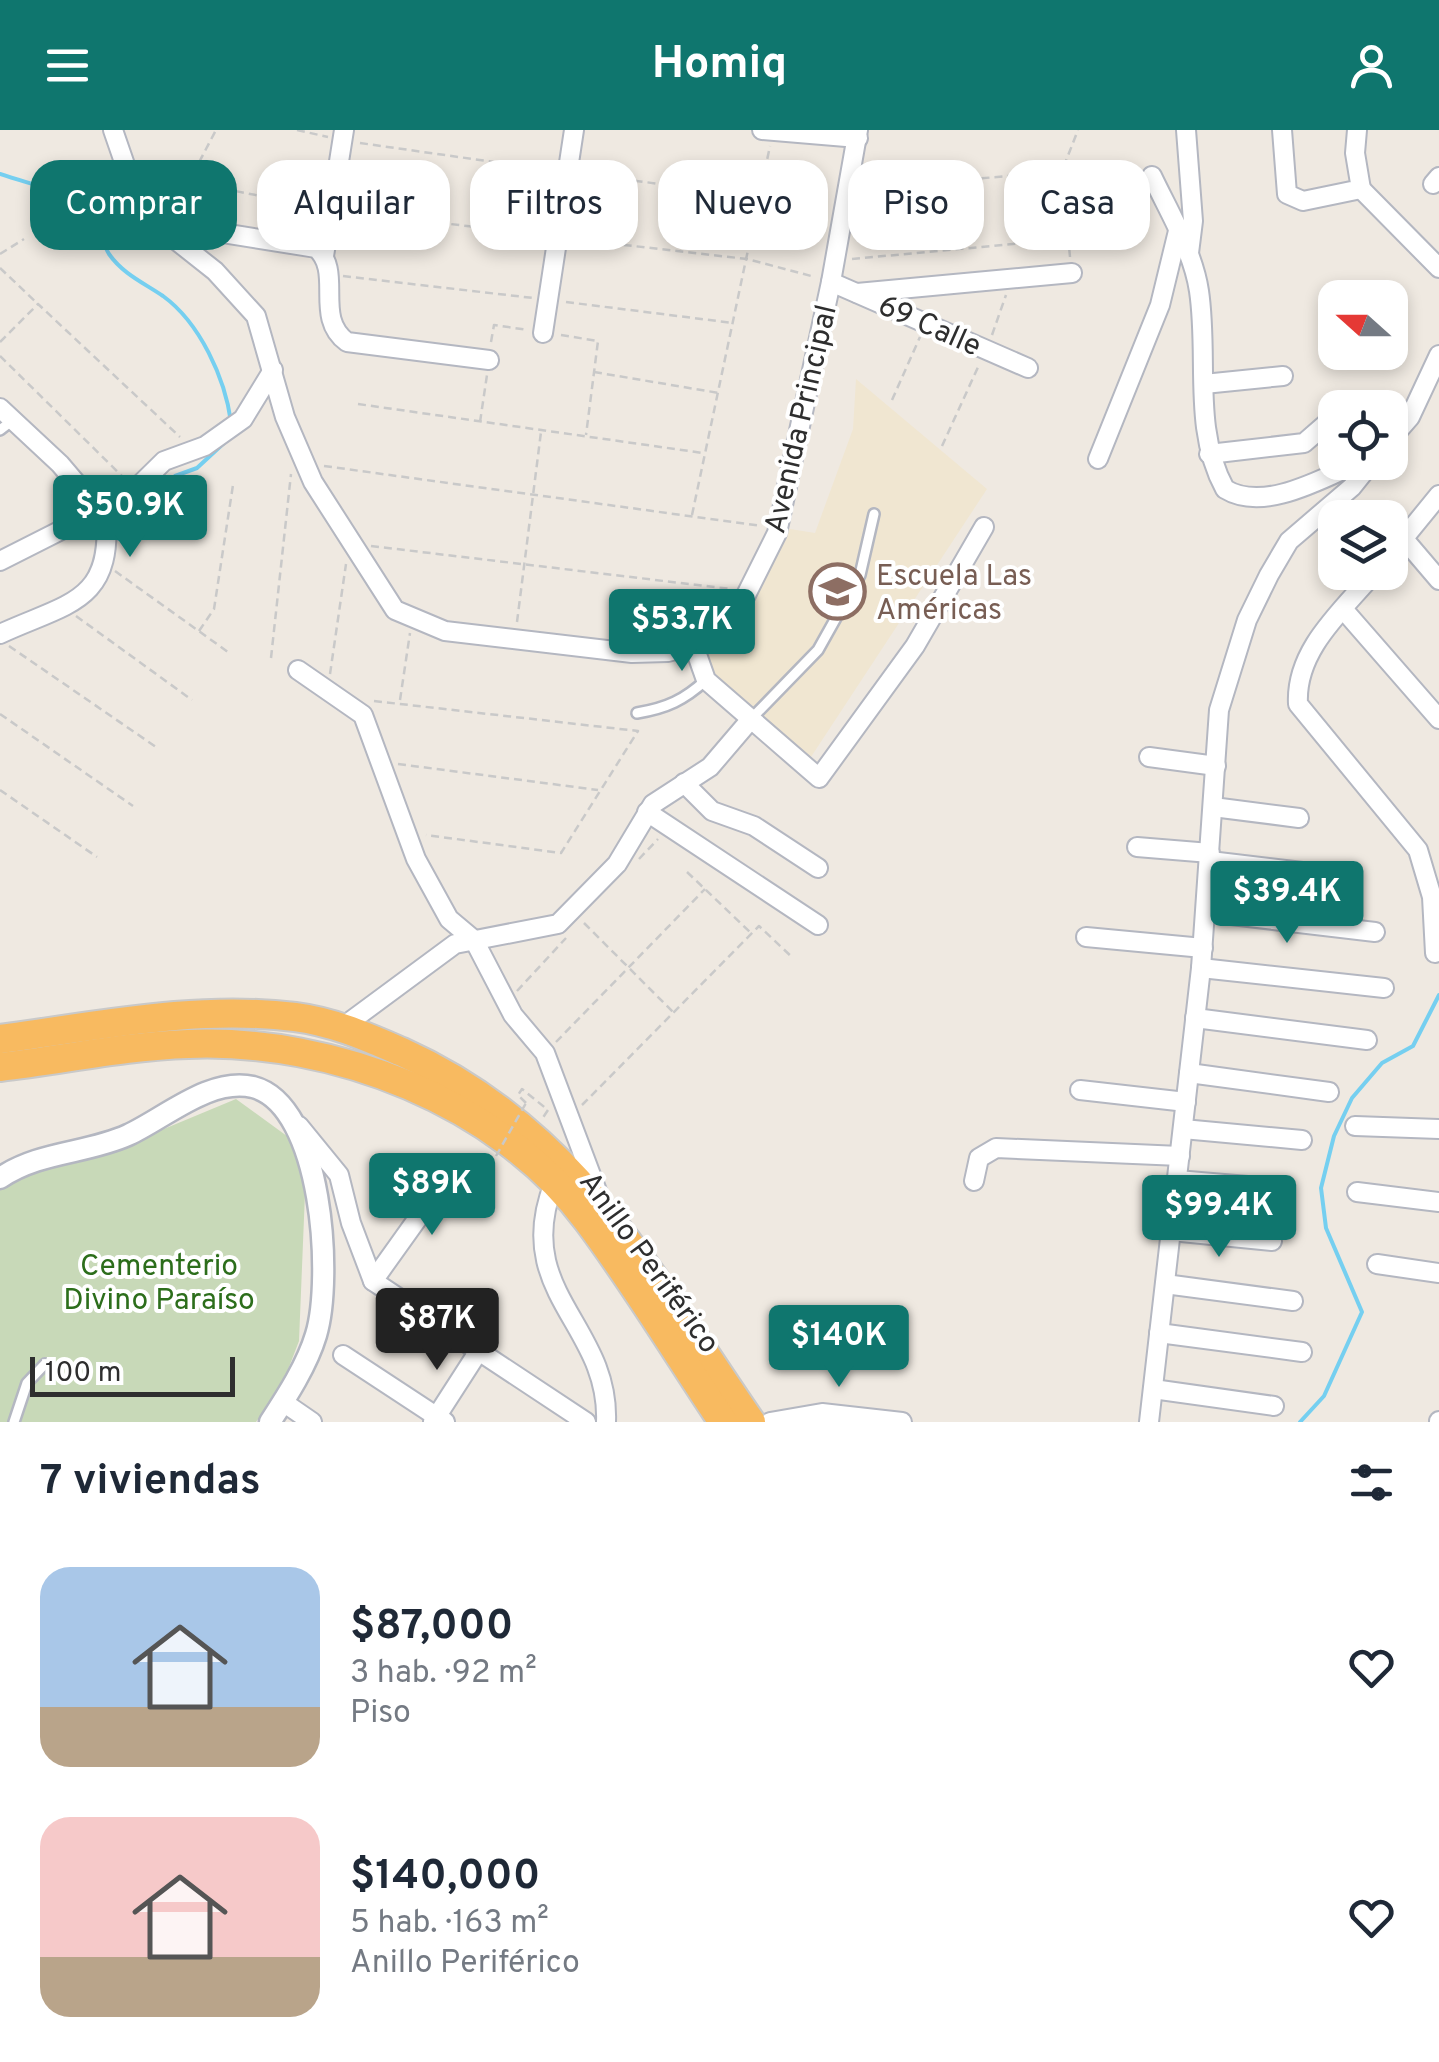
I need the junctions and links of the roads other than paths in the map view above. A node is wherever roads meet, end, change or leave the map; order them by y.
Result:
1 (113, 130) edge
2 (574, 130) edge
3 (1186, 130) edge
4 (1282, 130) edge
5 (1357, 130) edge
6 (767, 131) edge
7 (858, 134) edge
8 (343, 135) edge
9 (123, 160) edge
10 (1152, 176) dead end
11 (1361, 189) junction
12 (1178, 230) junction
13 (237, 235) edge
14 (191, 250) edge
15 (1188, 253) junction
16 (326, 265) junction
17 (1439, 268) edge
18 (1072, 274) road end
19 (831, 282) junction
20 (857, 293) junction
21 (543, 333) road end
22 (1439, 355) edge
23 (488, 360) road end
24 (1028, 368) dead end
25 (273, 370) junction
26 (1283, 376) dead end
27 (1204, 384) junction
28 (4, 419) edge
29 (1408, 420) edge
30 (1318, 431) edge
31 (1209, 454) junction
32 (1098, 459) dead end
33 (1318, 480) edge
34 (1358, 480) edge
35 (1439, 495) edge
36 (874, 514) dead end
37 (102, 515) junction
38 (984, 527) dead end
39 (1408, 535) edge
40 (1408, 545) edge
41 (0, 562) edge
42 (1439, 580) edge
43 (1360, 590) edge
44 (1344, 609) junction
45 (0, 637) edge
46 (694, 646) junction
47 (298, 670) dead end
48 (706, 680) junction
49 (638, 713) dead end
50 (751, 719) junction
51 (1439, 719) edge
52 (1149, 757) dead end
53 (1216, 766) junction
54 (684, 784) junction
55 (1214, 808) junction
56 (647, 812) junction
57 (1299, 818) dead end
58 (1137, 847) dead end
59 (1210, 857) junction
60 (818, 868) dead end
61 (1344, 877) dead end
62 (1206, 912) junction
63 (818, 924) dead end
64 (1375, 932) dead end
65 (1086, 937) dead end
66 (474, 940) junction
67 (1203, 948) junction
68 (1435, 953) dead end
69 (1201, 968) junction
70 (1384, 988) dead end
71 (1195, 1018) junction
72 (344, 1026) junction
73 (0, 1039) edge
74 (1367, 1040) dead end
75 (0, 1067) edge
76 (1189, 1073) junction
77 (1080, 1090) dead end
78 (1329, 1092) dead end
79 (1186, 1102) junction
80 (299, 1126) junction
81 (1355, 1126) dead end
82 (1183, 1128) junction
83 (1439, 1129) edge
84 (1302, 1140) dead end
85 (1180, 1156) junction
86 (453, 1168) dead end
87 (0, 1178) edge
88 (1177, 1180) junction
89 (974, 1181) dead end
90 (554, 1184) junction
91 (1283, 1189) dead end
92 (1357, 1192) dead end
93 (1439, 1202) edge
94 (602, 1204) junction
95 (1171, 1231) junction
96 (1272, 1241) dead end
97 (1377, 1264) dead end
98 (1439, 1274) edge
99 (372, 1280) junction
100 (1165, 1284) junction
101 (1293, 1301) dead end
102 (1160, 1333) junction
103 (480, 1350) junction
104 (1302, 1352) dead end
105 (344, 1355) dead end
106 (44, 1364) dead end
107 (1153, 1389) junction
108 (283, 1402) junction
109 (1274, 1406) dead end
110 (438, 1420) edge
111 (14, 1422) edge
112 (270, 1422) edge
113 (312, 1422) edge
114 (586, 1422) edge
115 (606, 1422) edge
116 (723, 1422) edge
117 (750, 1422) edge
118 (770, 1422) edge
119 (902, 1422) edge
120 (1149, 1422) edge

1 - 9 street
2 - 21 street
3 - 15 street
4 - 11 street
5 - 11 street
6 - 7 street
7 - 19 street, Avenida Principal
8 - 16 street
10 - 12 street
11 - 17 street
12 - 15 street
12 - 32 street
13 - 16 street
14 - 25 street
15 - 27 street
16 - 23 street
18 - 20 street
19 - 20 street, 69 Calle
19 - 46 street, Avenida Principal
20 - 24 street, 69 Calle
22 - 29 street
25 - 37 street
25 - 46 street
26 - 27 street
27 - 31 street
28 - 37 street
30 - 31 street
31 - 33 street
34 - 53 street
35 - 39 street
36 - 50 lane
37 - 41 street
37 - 45 street
38 - 50 street
40 - 42 street
43 - 44 street
44 - 51 street
44 - 68 street
46 - 48 street
47 - 66 street
48 - 49 lane
48 - 50 street
50 - 54 street
52 - 53 street
53 - 55 street
54 - 56 street
54 - 60 street
55 - 57 street
55 - 59 street
56 - 63 street
56 - 66 street
58 - 59 street
59 - 61 street
59 - 62 street
62 - 64 street
62 - 67 street
65 - 67 street
66 - 72 street
66 - 94 street
67 - 69 street
69 - 70 street
69 - 71 street
71 - 74 street
71 - 76 street
72 - 73 highway, Anillo Periférico
72 - 94 highway, Anillo Periférico
75 - 90 highway, Anillo Periférico
76 - 78 street
76 - 79 street
77 - 79 street
79 - 82 street
80 - 87 street
80 - 99 street
80 - 108 street
81 - 83 street
82 - 84 street
82 - 85 street
85 - 88 street
85 - 89 street
86 - 99 street
88 - 91 street
88 - 95 street
90 - 115 street
90 - 116 highway, Anillo Periférico
92 - 93 street
94 - 117 highway, Anillo Periférico
95 - 96 street
95 - 100 street
97 - 98 street
99 - 103 street
100 - 101 street
100 - 102 street
102 - 104 street
102 - 107 street
103 - 110 street
103 - 114 street
105 - 110 street
106 - 111 lane
107 - 109 street
107 - 120 street
108 - 112 street
108 - 113 street
118 - 119 street

